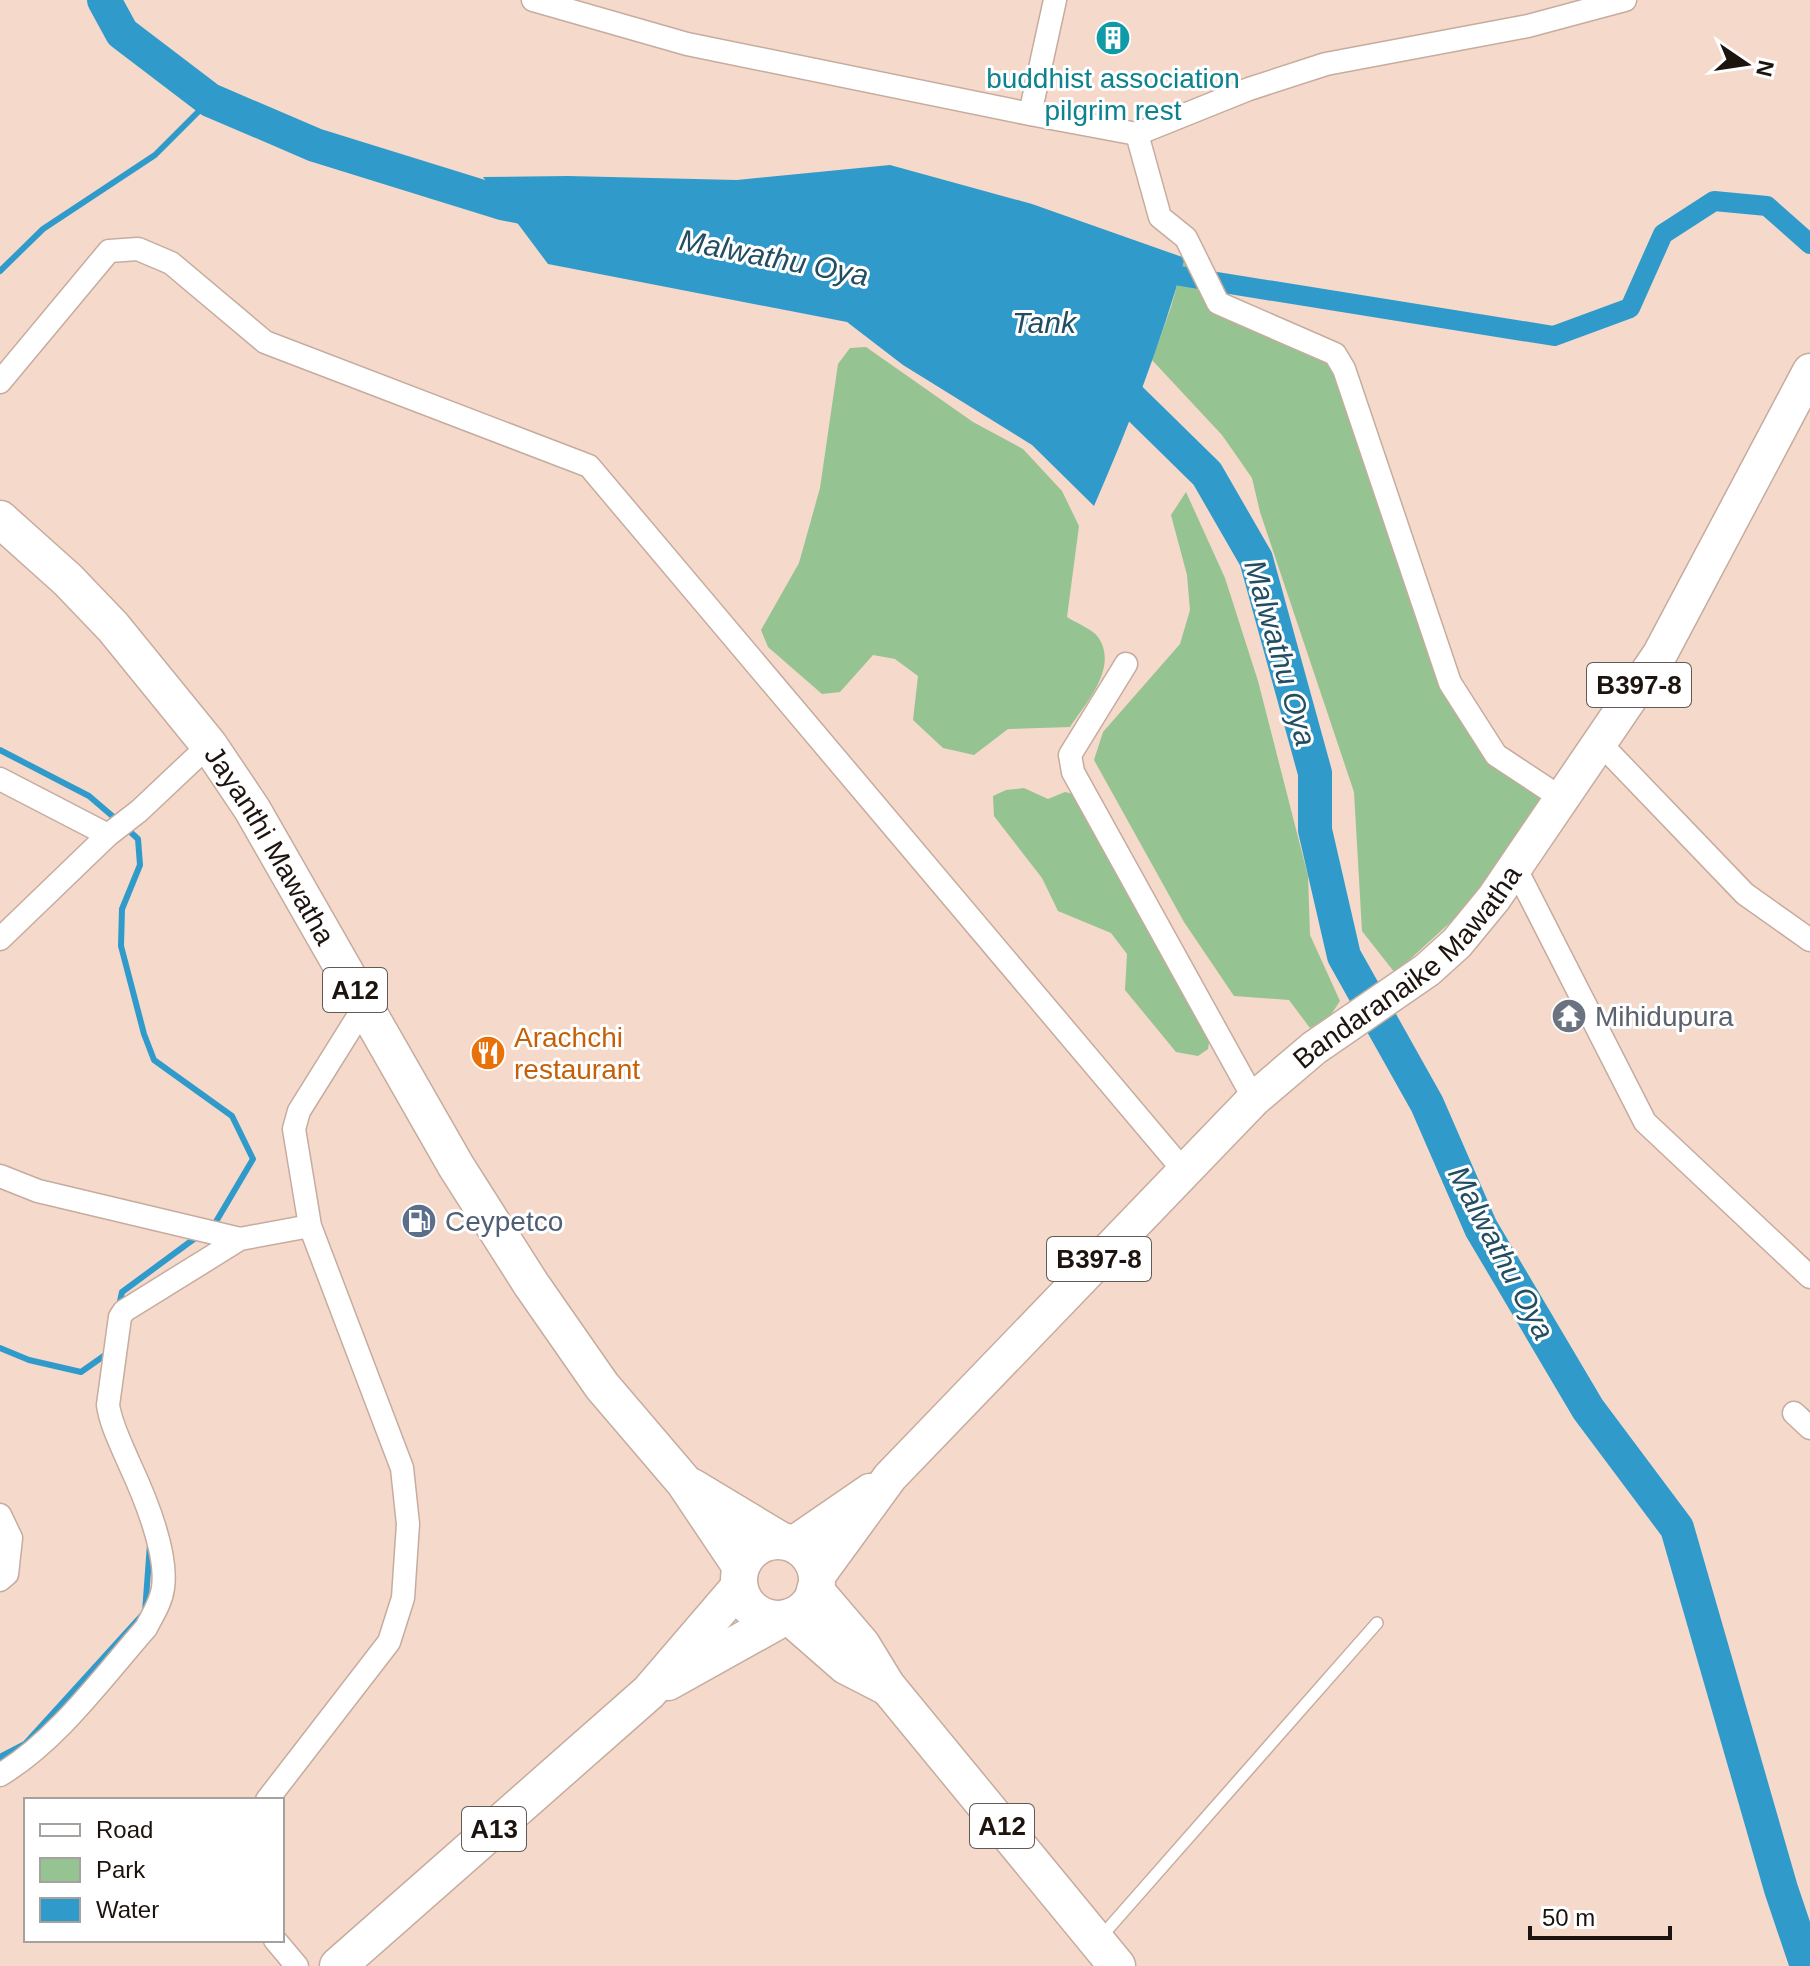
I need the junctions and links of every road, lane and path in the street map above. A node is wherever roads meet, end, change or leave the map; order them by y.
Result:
1 (533, 0) edge
2 (1055, 0) edge
3 (1625, 0) edge
4 (1030, 114) junction
5 (1137, 134) junction
6 (1810, 371) edge
7 (0, 382) edge
8 (0, 519) edge
9 (1126, 664) dead end
10 (1599, 742) junction
11 (209, 745) junction
12 (0, 779) edge
13 (1561, 798) junction
14 (112, 832) junction
15 (1515, 867) junction
16 (0, 939) edge
17 (1810, 940) edge
18 (364, 1007) junction
19 (1254, 1099) junction
20 (1184, 1171) junction
21 (0, 1176) edge
22 (310, 1226) junction
23 (240, 1239) junction
24 (1810, 1277) edge
25 (890, 1477) junction
26 (684, 1482) junction
27 (0, 1515) edge
28 (786, 1542) junction
29 (740, 1577) junction
30 (0, 1580) edge
31 (816, 1584) junction
32 (786, 1618) junction
33 (1377, 1623) dead end
34 (887, 1686) junction
35 (649, 1692) junction
36 (0, 1775) edge
37 (269, 1798) edge
38 (277, 1942) edge
39 (1107, 1954) edge
40 (297, 1966) edge
41 (338, 1966) edge

1 - 4 street
2 - 4 street
3 - 5 street
4 - 5 street
5 - 13 street
6 - 10 main road, Bandaranaike Mawatha / B397-8
7 - 20 street
8 - 11 highway, Jayanthi Mawatha / A12
9 - 19 street
10 - 13 main road, Bandaranaike Mawatha / B397-8
10 - 17 street
11 - 14 street
11 - 18 highway, Jayanthi Mawatha / A12
12 - 14 street
13 - 15 main road, Bandaranaike Mawatha / B397-8
14 - 16 street
15 - 19 main road, Bandaranaike Mawatha / B397-8
15 - 24 street
18 - 22 street
18 - 26 highway, Jayanthi Mawatha / A12
19 - 20 main road, Bandaranaike Mawatha / B397-8
20 - 25 main road, Bandaranaike Mawatha / B397-8
21 - 23 street
22 - 23 street
22 - 37 street
23 - 36 street
25 - 28 main road, Bandaranaike Mawatha / B397-8
25 - 31 main road, Bandaranaike Mawatha / B397-8
26 - 28 highway, Jayanthi Mawatha / A12
26 - 29 highway, Jayanthi Mawatha / A12
27 - 30 street
28 - 29 highway
28 - 31 highway
29 - 32 highway
29 - 35 highway, A13
31 - 32 highway
31 - 34 highway, A12
32 - 34 highway, A12
32 - 35 highway, A13
33 - 39 lane
34 - 39 highway, A12
35 - 41 highway, A13
38 - 40 street

